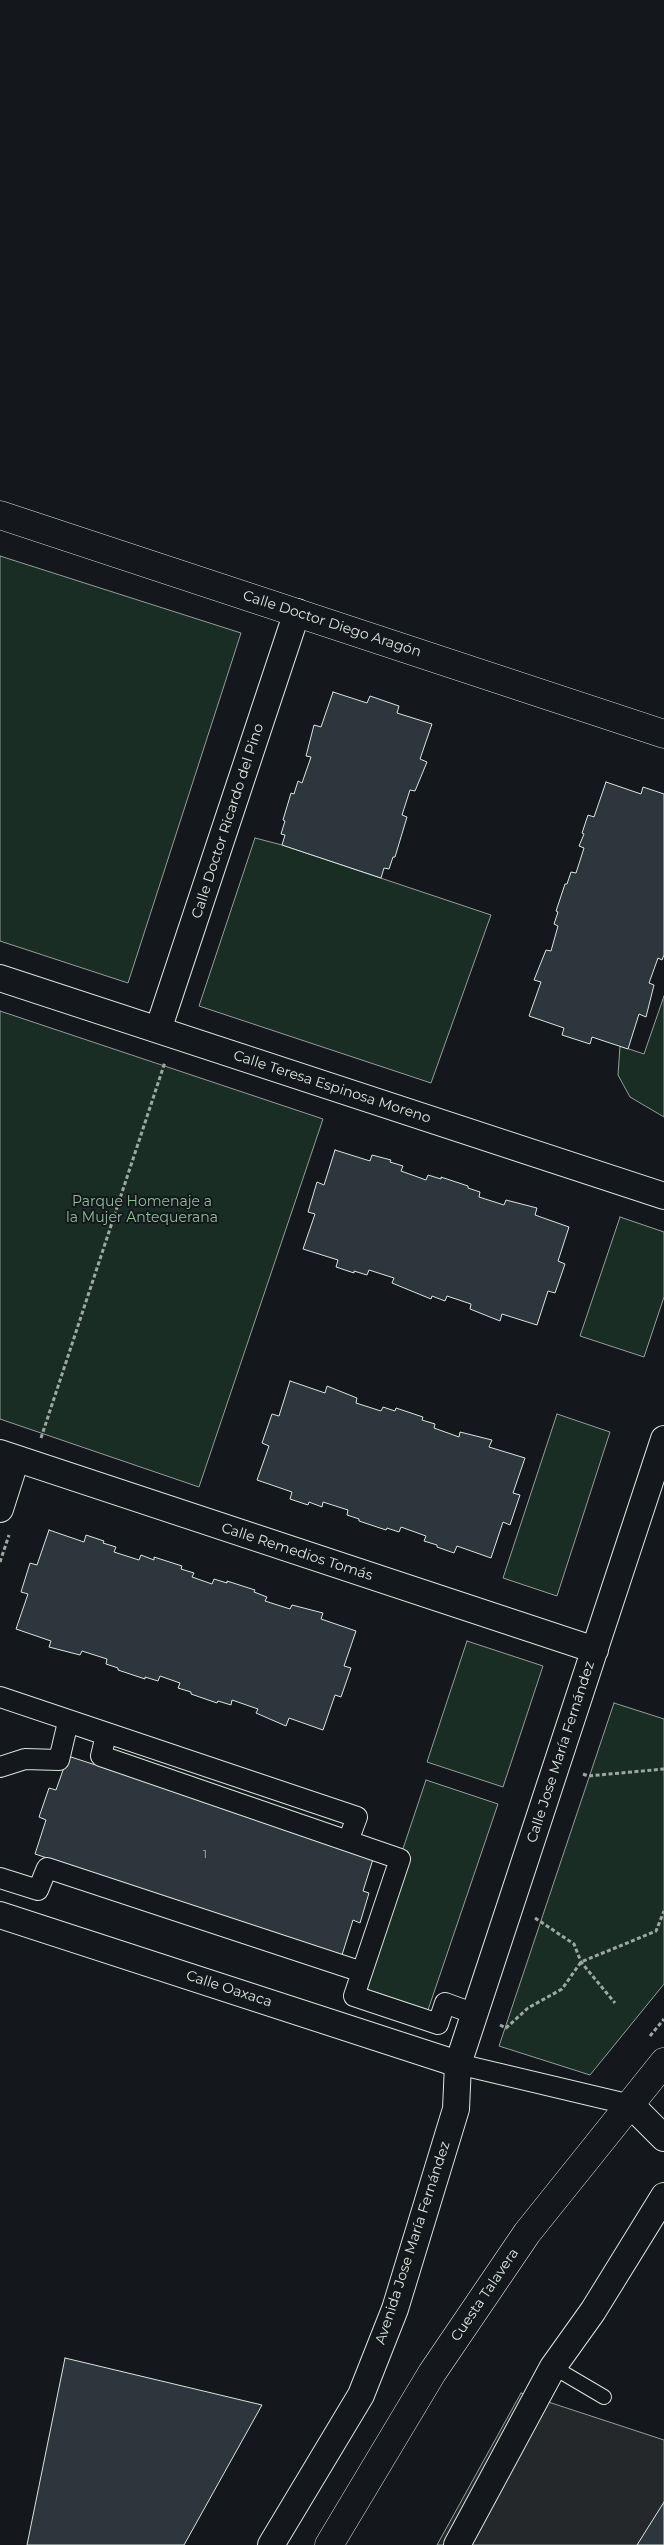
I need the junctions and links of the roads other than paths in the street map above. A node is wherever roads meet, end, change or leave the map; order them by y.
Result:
1 (0, 515) edge
2 (298, 612) junction
3 (664, 734) edge
4 (0, 978) edge
5 (166, 1033) junction
6 (664, 1196) edge
7 (664, 1439) edge
8 (16, 1459) edge
9 (6, 1518) edge
10 (594, 1650) junction
11 (0, 1696) edge
12 (197, 1762) junction
13 (0, 1766) edge
14 (190, 1787) junction
15 (274, 1788) junction
16 (266, 1813) junction
17 (348, 1841) junction
18 (0, 1878) edge
19 (0, 1915) edge
20 (362, 1972) junction
21 (474, 2014) junction
22 (664, 2062) edge
23 (458, 2064) junction
24 (631, 2105) junction
25 (664, 2138) edge
26 (664, 2196) edge
27 (553, 2367) junction
28 (604, 2398) dead end
29 (271, 2545) edge
30 (329, 2545) edge
31 (457, 2545) edge

1 - 2 street, Calle Doctor Diego Aragón
2 - 3 street, Calle Doctor Diego Aragón
2 - 5 street, Calle Doctor Ricardo del Pino
4 - 5 street, Calle Teresa Espinosa Moreno
5 - 6 street, Calle Teresa Espinosa Moreno
7 - 10 street, Calle Jose María Fernández
8 - 9 street
8 - 10 street, Calle Remedios Tomás
10 - 21 street, Calle Jose María Fernández
11 - 12 street
12 - 14 street
12 - 15 street
13 - 14 street
14 - 16 street
15 - 16 street
15 - 17 street
16 - 17 street
17 - 20 street
18 - 20 street
19 - 23 street, Calle Oaxaca
20 - 21 street
21 - 23 street, Calle Jose María Fernández
22 - 24 street, Cuesta Talavera
23 - 24 street
23 - 29 street, Avenida Jose María Fernández
24 - 25 street
24 - 30 street, Cuesta Talavera
26 - 27 street
27 - 28 lane
27 - 31 street

